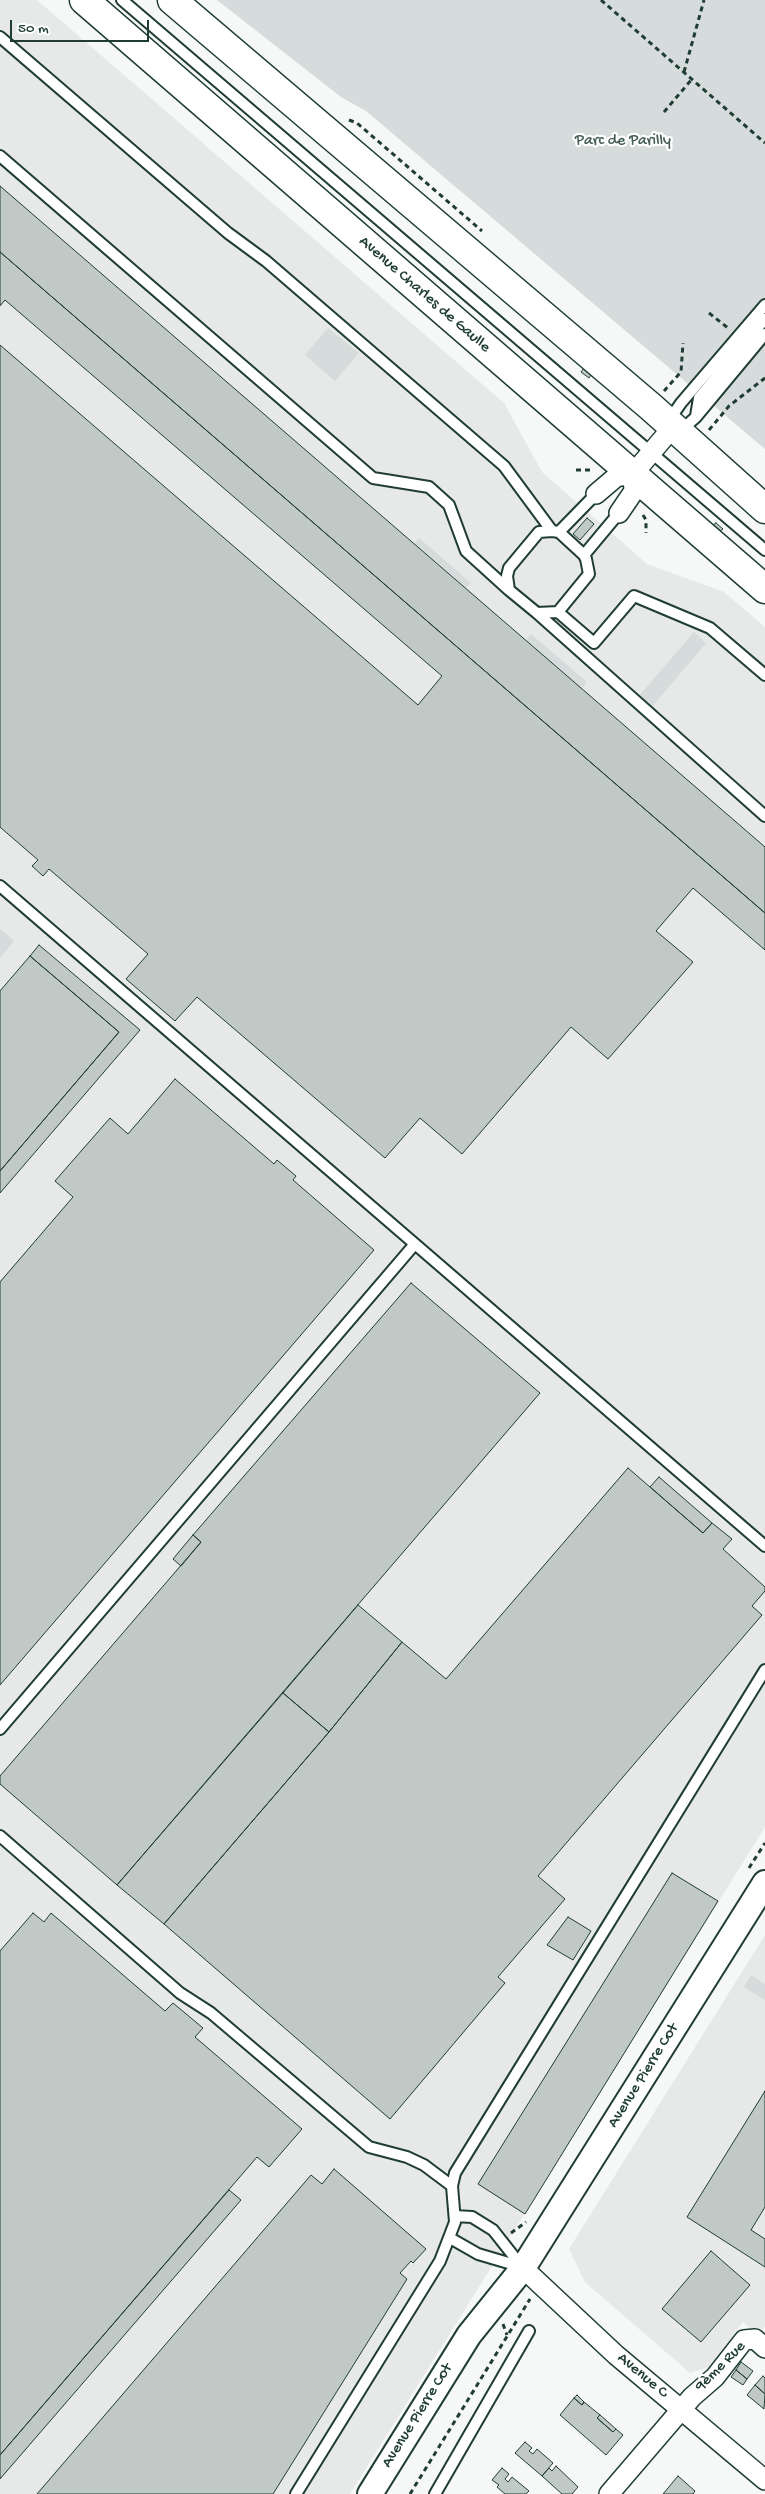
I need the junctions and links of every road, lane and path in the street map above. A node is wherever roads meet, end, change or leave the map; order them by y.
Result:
1 (84, 0) edge
2 (122, 0) edge
3 (172, 0) edge
4 (601, 0) edge
5 (704, 0) edge
6 (0, 37) edge
7 (684, 72) junction
8 (692, 79) junction
9 (664, 112) dead end
10 (765, 143) edge
11 (0, 156) edge
12 (765, 305) edge
13 (765, 319) edge
14 (765, 334) edge
15 (765, 378) edge
16 (699, 398) junction
17 (681, 403) junction
18 (696, 417) junction
19 (672, 428) junction
20 (710, 428) dead end
21 (652, 452) junction
22 (633, 474) junction
23 (596, 494) joint
24 (765, 508) edge
25 (641, 510) dead end
26 (619, 513) joint
27 (555, 531) junction
28 (646, 533) dead end
29 (765, 550) edge
30 (584, 555) junction
31 (765, 589) edge
32 (509, 590) junction
33 (558, 612) junction
34 (537, 613) junction
35 (765, 675) edge
36 (765, 816) edge
37 (0, 886) edge
38 (414, 1245) junction
39 (765, 1546) edge
40 (765, 1670) edge
41 (0, 1729) edge
42 (0, 1836) edge
43 (765, 1883) edge
44 (452, 2186) junction
45 (455, 2216) junction
46 (450, 2238) junction
47 (523, 2268) junction
48 (529, 2331) dead end
49 (765, 2348) edge
50 (681, 2409) junction
51 (765, 2480) edge
52 (296, 2494) edge
53 (370, 2494) edge
54 (410, 2494) edge
55 (435, 2494) edge
56 (609, 2494) edge

1 - 22 main road, Avenue Charles de Gaulle
2 - 21 lane
3 - 19 main road
4 - 7 path
5 - 7 path
6 - 27 lane
7 - 8 path
8 - 9 path
8 - 10 path
11 - 32 lane
12 - 17 lane
13 - 16 lane
14 - 18 lane
15 - 20 path
16 - 17 lane
16 - 18 lane
17 - 19 lane
18 - 19 lane
19 - 21 street
19 - 24 main road
21 - 22 street
21 - 29 lane
22 - 23 street
22 - 26 street
22 - 31 main road, Avenue Charles de Gaulle
23 - 27 lane
25 - 28 path
26 - 30 lane
27 - 30 lane
27 - 32 lane
30 - 33 lane
32 - 34 lane
33 - 34 lane
33 - 35 lane
34 - 36 lane
37 - 38 lane
38 - 39 lane
38 - 41 lane
40 - 44 lane
42 - 44 lane
43 - 47 street, Avenue Pierre Cot
44 - 45 lane
45 - 46 lane
45 - 47 lane
46 - 47 lane
46 - 52 lane
47 - 50 street, Avenue C
47 - 53 street, Avenue Pierre Cot
47 - 54 path, Avenue Pierre Cot
48 - 55 lane
49 - 50 street, 9ème Rue
50 - 51 street, Avenue C
50 - 56 street, 9ème Rue

